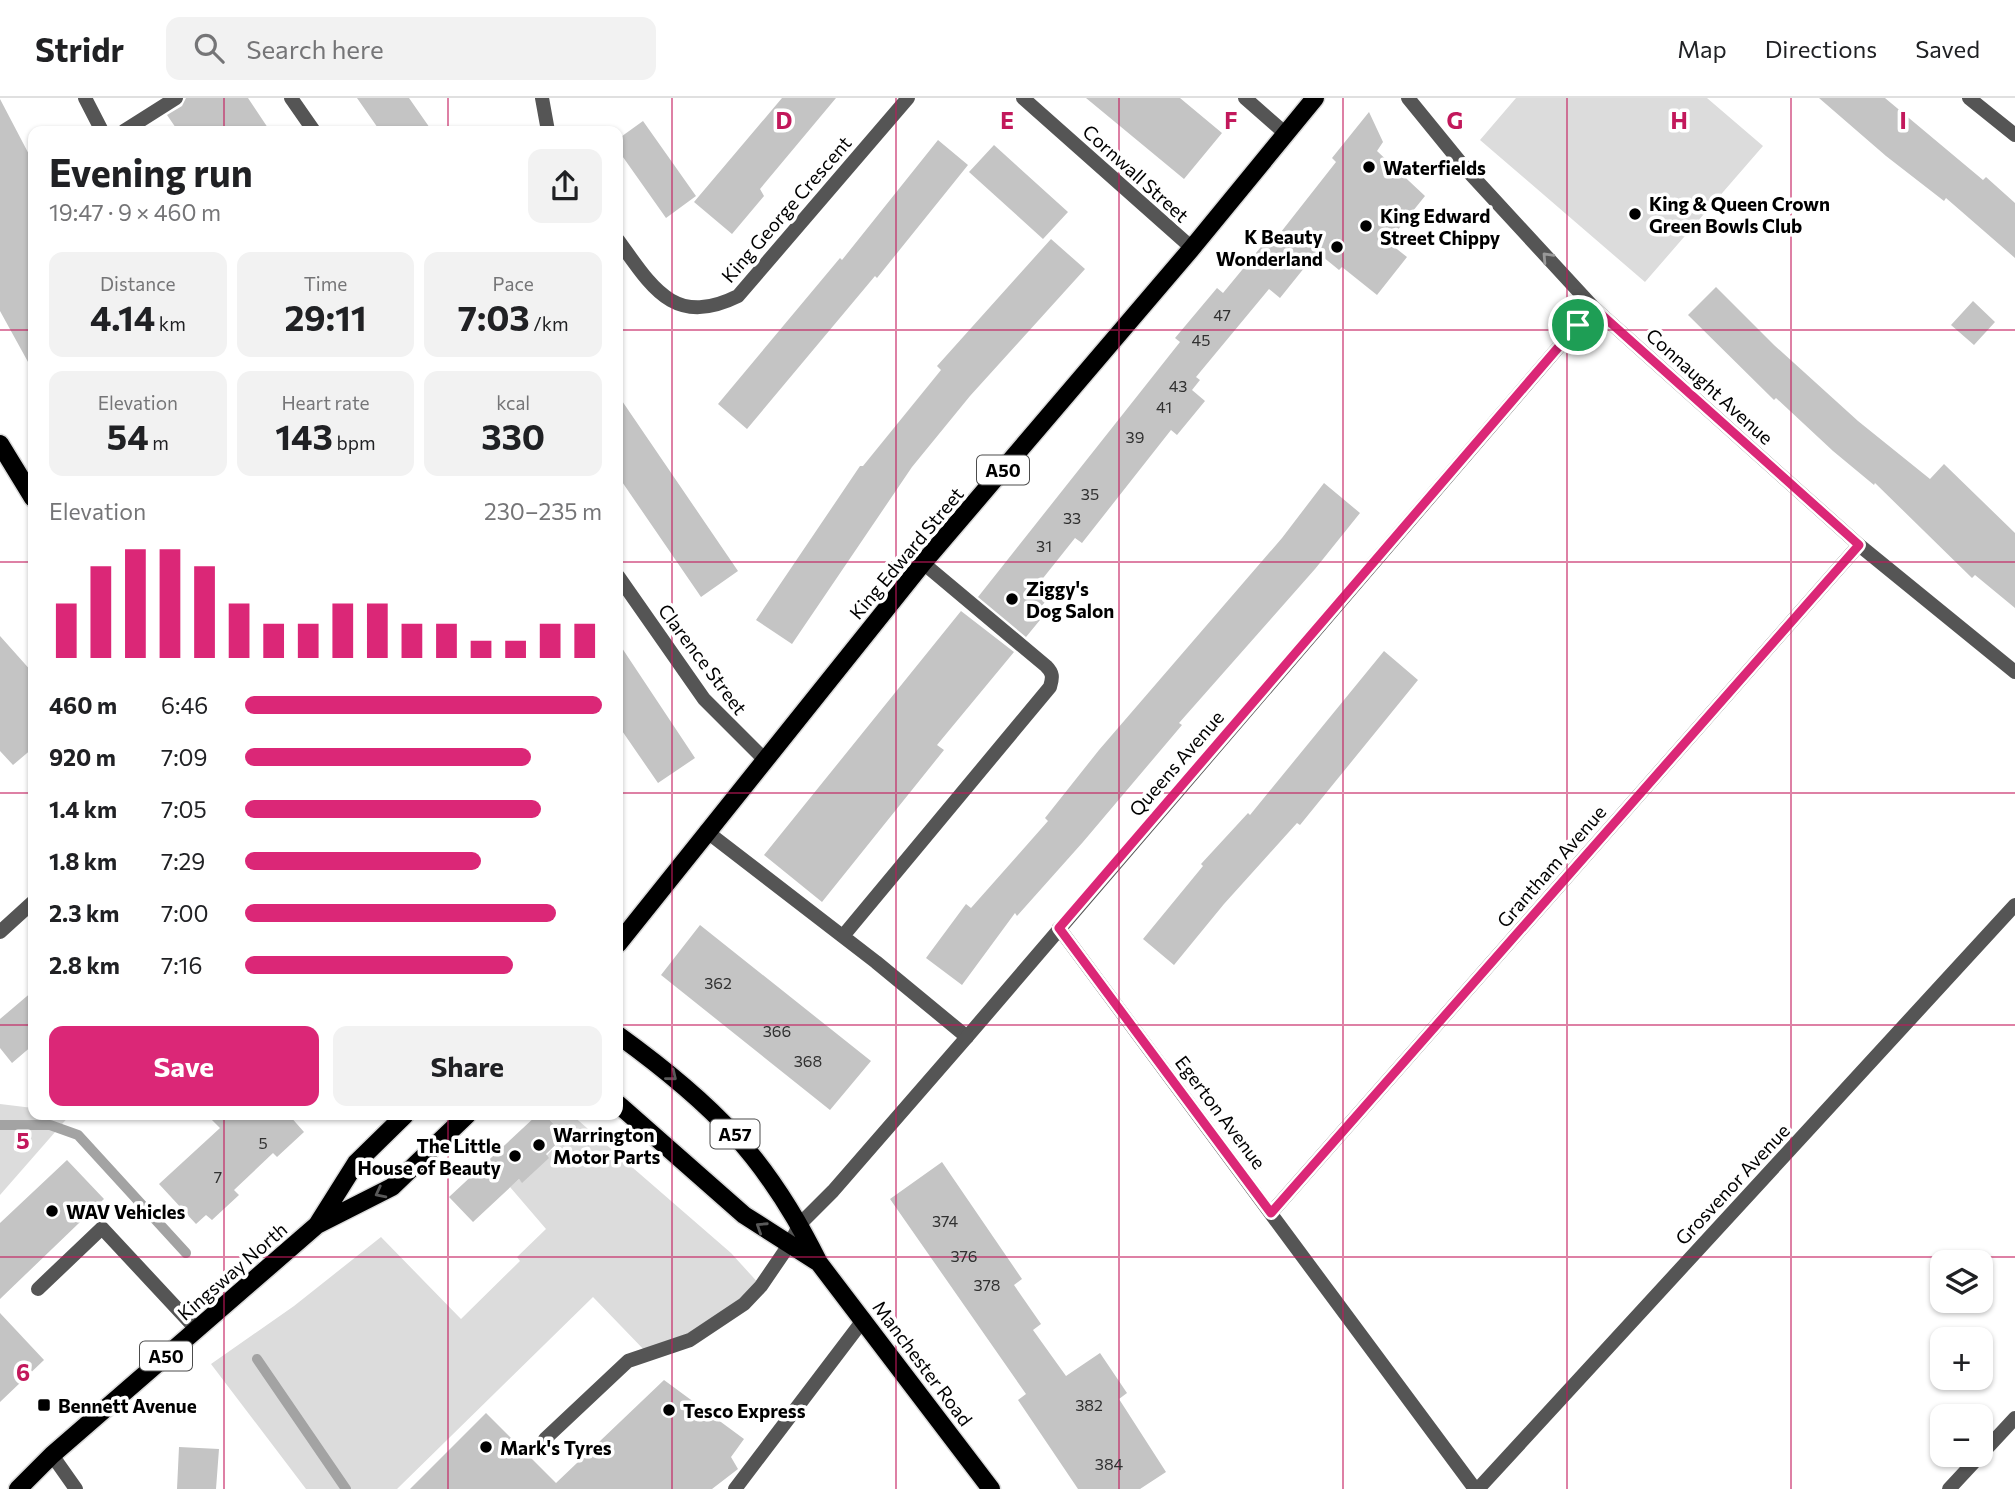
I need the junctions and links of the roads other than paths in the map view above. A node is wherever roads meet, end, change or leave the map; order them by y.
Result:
1 (85, 98) edge
2 (176, 98) edge
3 (291, 98) edge
4 (542, 98) edge
5 (908, 98) edge
6 (1023, 98) edge
7 (1245, 98) edge
8 (1315, 98) edge
9 (1408, 98) edge
10 (1969, 98) edge
11 (99, 126) edge
12 (132, 126) edge
13 (311, 126) edge
14 (547, 126) edge
15 (1286, 134) junction
16 (2015, 135) edge
17 (623, 247) edge
18 (1192, 248) junction
19 (1593, 307) junction
20 (0, 444) edge
21 (28, 490) edge
22 (1859, 545) junction
23 (923, 563) junction
24 (623, 583) edge
25 (2015, 672) edge
26 (764, 759) junction
27 (706, 831) junction
28 (2015, 905) edge
29 (28, 907) edge
30 (1059, 928) junction
31 (0, 932) edge
32 (843, 936) junction
33 (623, 938) edge
34 (967, 1037) junction
35 (623, 1039) edge
36 (623, 1108) edge
37 (400, 1120) edge
38 (462, 1120) edge
39 (1271, 1213) junction
40 (800, 1224) junction
41 (317, 1225) junction
42 (789, 1245) junction
43 (819, 1263) junction
44 (38, 1289) dead end
45 (864, 1319) junction
46 (197, 1330) junction
47 (2015, 1418) edge
48 (545, 1439) dead end
49 (52, 1455) junction
50 (18, 1489) edge
51 (76, 1489) edge
52 (735, 1489) edge
53 (991, 1489) edge
54 (1477, 1489) edge
55 (1949, 1489) edge

1 - 11 street
2 - 12 street
3 - 13 street
4 - 14 street
5 - 17 street, King George Crescent
6 - 18 street, Cornwall Street
7 - 15 street
8 - 15 main road, King Edward Street / A50
19 -> 9 street, Connaught Avenue
10 - 16 street
15 - 18 main road, King Edward Street / A50
18 - 23 main road, King Edward Street / A50
19 - 22 street, Connaught Avenue
19 - 30 street, Queens Avenue
20 - 21 main road
22 - 25 street, Connaught Avenue
22 - 39 street, Grantham Avenue
23 - 26 main road, King Edward Street / A50
23 - 32 street
24 - 26 street, Clarence Street
26 - 27 main road, King Edward Street / A50
27 - 32 street
27 - 33 main road, King Edward Street / A50
28 - 54 street, Grosvenor Avenue
29 - 31 street
30 - 34 street, Queens Avenue
30 - 39 street, Egerton Avenue
32 - 34 street
34 - 40 street, Queens Avenue
35 -> 40 main road, Manchester Road / A57
42 -> 36 main road, Manchester Road / A57
37 - 41 main road, Kingsway North / A50
38 -> 41 main road, Kingsway North / A50
39 - 54 street, Egerton Avenue
40 - 42 street, Queens Avenue
40 - 43 main road, Manchester Road / A57
41 - 46 main road, Kingsway North / A50
42 - 43 main road, Manchester Road / A57
42 - 48 street, Queens Avenue
43 - 45 main road, Manchester Road / A57
44 - 46 street
45 - 52 street
45 - 53 main road, Manchester Road / A57
46 - 49 main road, Kingsway North / A50
47 - 55 street
49 - 50 main road, Kingsway North / A50
49 - 51 street

